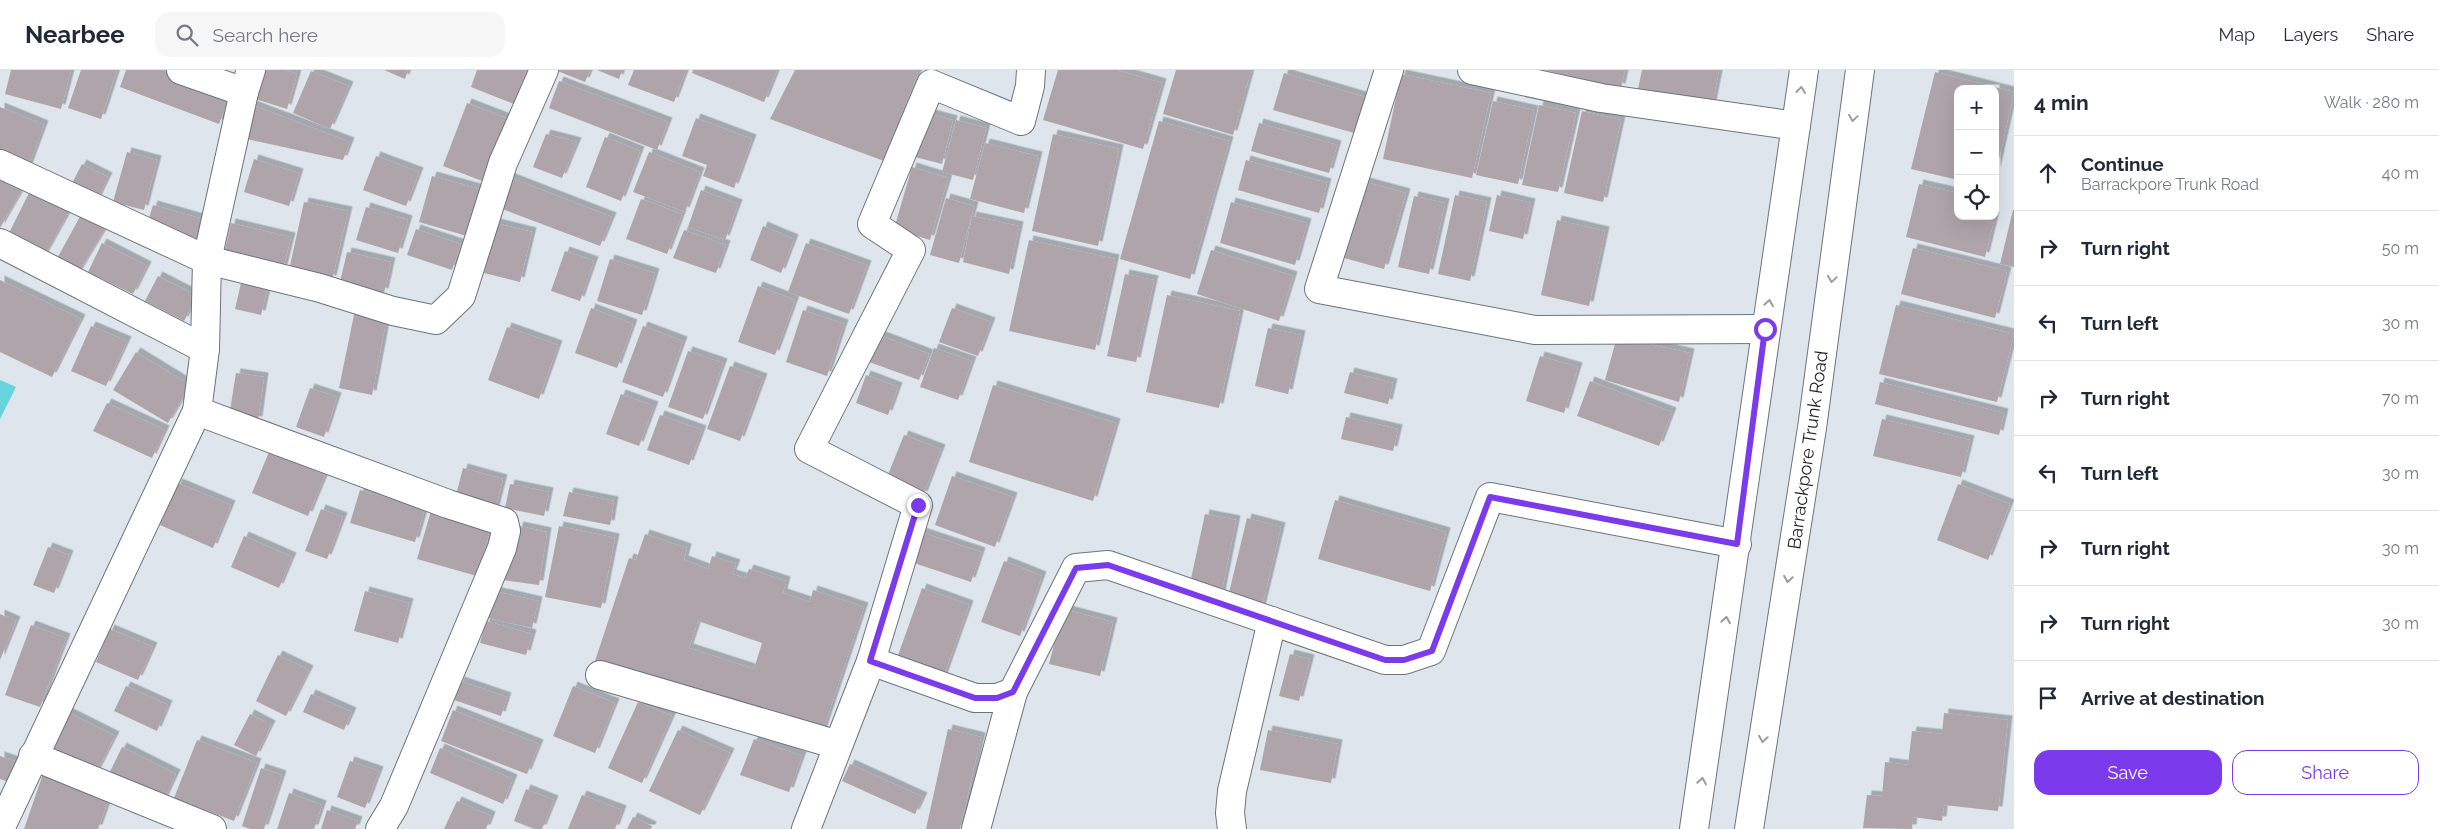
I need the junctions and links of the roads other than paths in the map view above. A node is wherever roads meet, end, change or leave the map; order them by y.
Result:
1 (181, 70) edge
2 (544, 70) edge
3 (1031, 70) edge
4 (1389, 70) edge
5 (1472, 70) edge
6 (1804, 70) edge
7 (1860, 70) edge
8 (247, 81) edge
9 (1796, 126) junction
10 (0, 164) edge
11 (0, 243) edge
12 (207, 260) junction
13 (1765, 329) junction
14 (205, 349) junction
15 (197, 411) junction
16 (1737, 544) junction
17 (1272, 622) junction
18 (870, 661) junction
19 (600, 674) dead end
20 (1013, 692) junction
21 (838, 746) junction
22 (33, 756) junction
23 (0, 829) edge
24 (212, 829) edge
25 (380, 829) edge
26 (806, 829) edge
27 (976, 829) edge
28 (1232, 829) edge
29 (1694, 829) edge
30 (1749, 829) edge

1 - 8 street
2 - 12 street
3 - 18 street
4 - 13 street
5 - 9 street
9 -> 6 street
7 -> 30 street, Barrackpore Trunk Road
8 - 12 street
13 -> 9 street
10 - 12 street
11 - 14 street
12 - 14 street
13 - 16 street
14 - 15 street
15 - 22 street
15 - 25 street
16 - 17 street
29 -> 16 street
17 - 20 street
17 - 28 street
18 - 20 street
18 - 21 street
19 - 21 street
20 - 27 street
21 - 26 street
22 - 23 street
22 - 24 street

